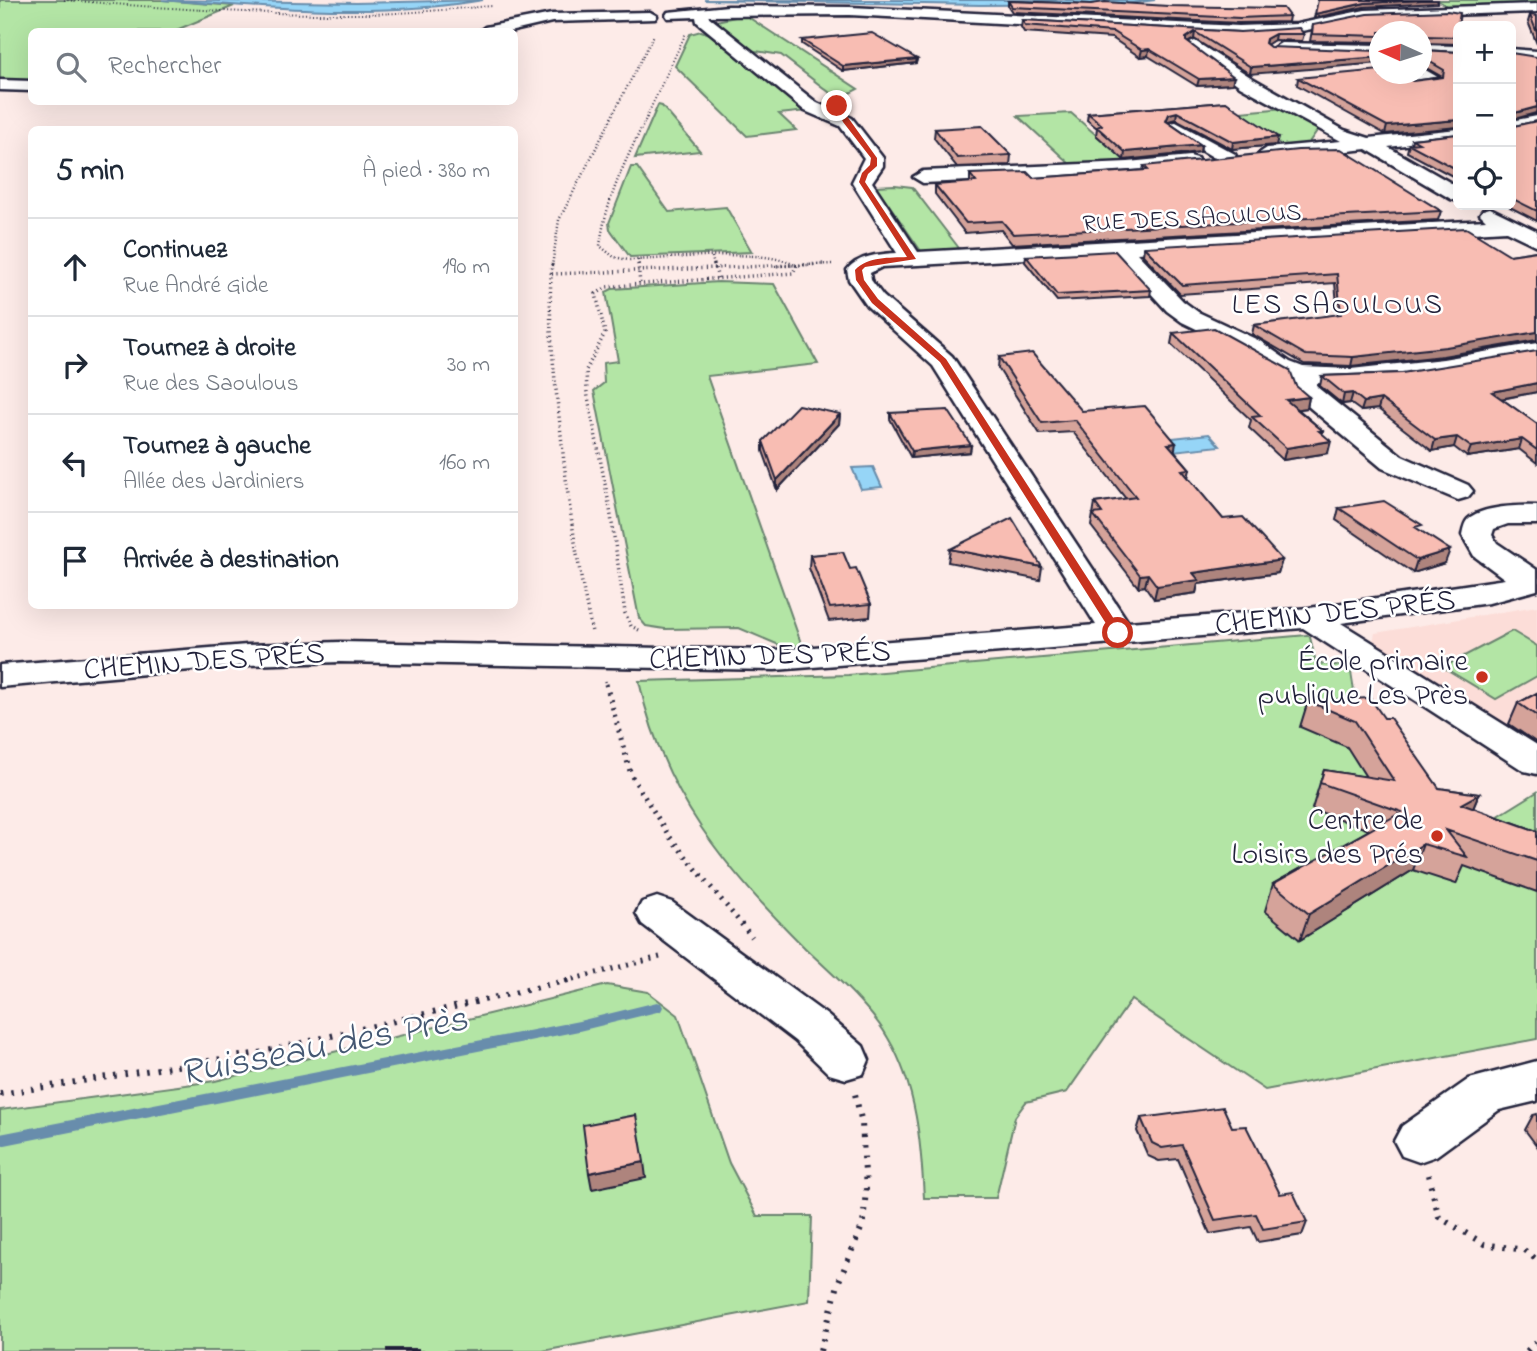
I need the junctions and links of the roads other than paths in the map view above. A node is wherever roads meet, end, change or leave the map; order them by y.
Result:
1 (1537, 8) edge
2 (661, 19) junction
3 (702, 19) junction
4 (504, 28) edge
5 (1279, 33) edge
6 (1039, 37) edge
7 (740, 50) junction
8 (1369, 50) edge
9 (1432, 50) edge
10 (1453, 51) edge
11 (1516, 54) edge
12 (1537, 56) edge
13 (778, 57) dead end
14 (1276, 79) junction
15 (1246, 82) junction
16 (0, 85) edge
17 (28, 86) edge
18 (1307, 102) junction
19 (1285, 104) junction
20 (1537, 122) edge
21 (1516, 126) edge
22 (1176, 127) edge
23 (1453, 135) edge
24 (1370, 144) junction
25 (1228, 158) junction
26 (923, 177) dead end
27 (1453, 192) edge
28 (1484, 210) edge
29 (1509, 225) junction
30 (1537, 240) edge
31 (1120, 247) junction
32 (912, 259) junction
33 (1537, 350) edge
34 (1300, 374) junction
35 (1458, 491) dead end
36 (1537, 515) edge
37 (1533, 581) edge
38 (1309, 618) junction
39 (1118, 633) junction
40 (0, 676) edge
41 (1537, 762) edge
42 (657, 914) dead end
43 (846, 1060) dead end
44 (1537, 1081) edge
45 (1419, 1142) road end

1 - 2 street
2 - 3 street
2 - 4 street
3 - 6 street
3 - 7 street
5 - 8 street
7 - 13 street
7 - 32 street
9 - 10 street
11 - 12 street
14 - 15 street
14 - 15 street
14 - 18 street
15 - 19 street
16 - 17 street
18 - 19 street
18 - 24 street
19 - 24 street
20 - 21 street
22 - 25 street
23 - 24 street
24 - 25 street
24 - 27 street
25 - 26 street
28 - 29 street
29 - 30 street
29 - 31 street, RUE DES SAOULOUS
31 - 32 street, RUE DES SAOULOUS
31 - 34 street
32 - 39 street, RUE DES SAOULOUS
33 - 34 street
34 - 35 street
36 - 37 street
37 - 38 street, CHEMIN DES PRÉS
38 - 39 street, CHEMIN DES PRÉS
38 - 41 street
39 - 40 street, CHEMIN DES PRÉS
42 - 43 street
44 - 45 street

